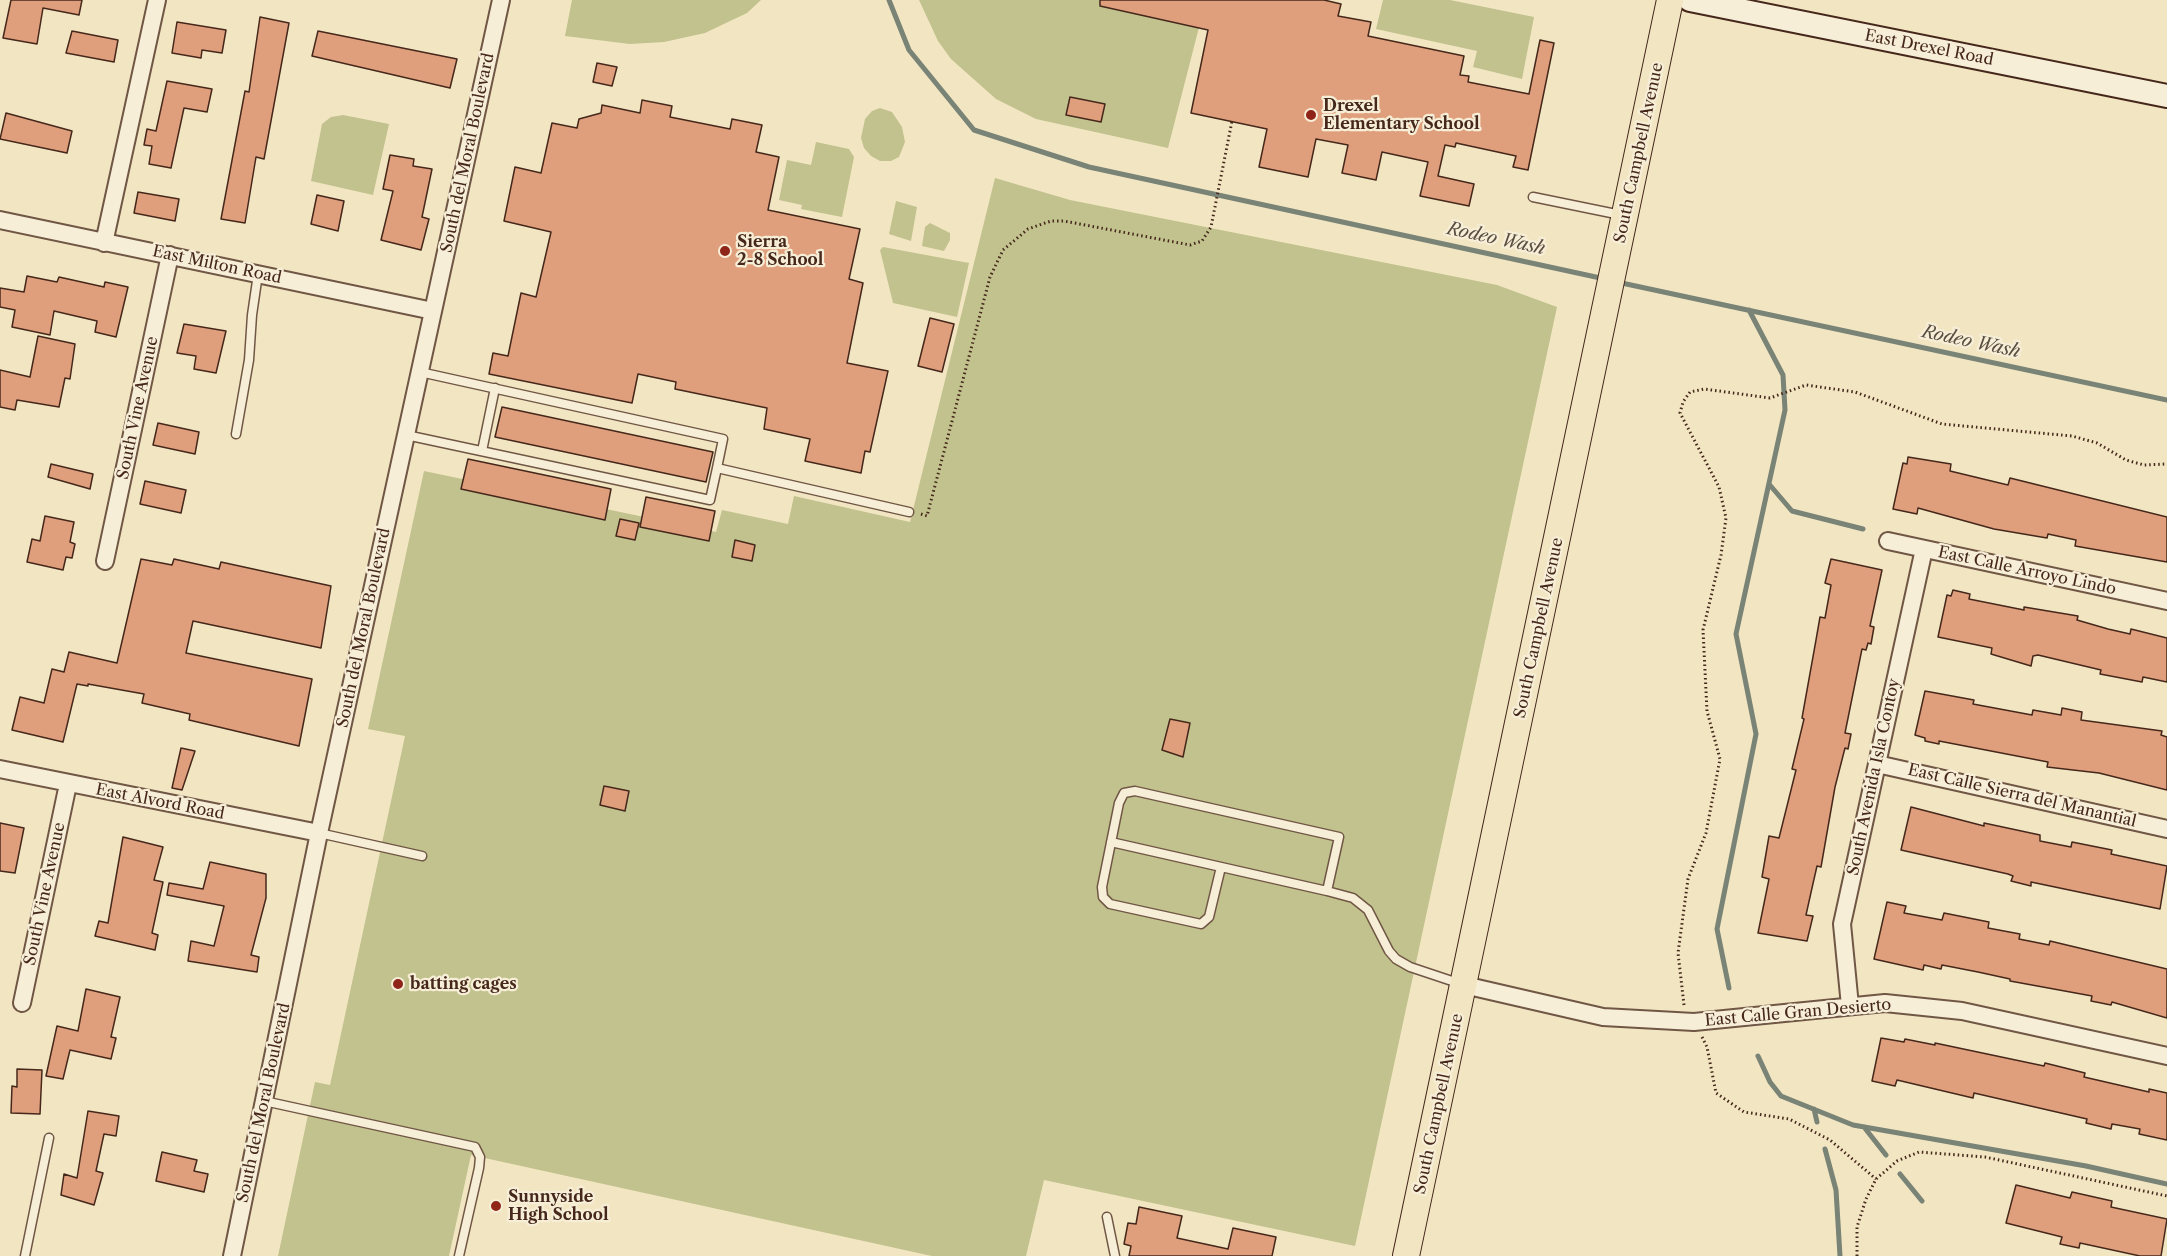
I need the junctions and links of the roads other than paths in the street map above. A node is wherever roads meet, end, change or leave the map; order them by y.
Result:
1 (157, 0) edge
2 (501, 0) edge
3 (1670, 0) edge
4 (1690, 0) edge
5 (2167, 96) edge
6 (1533, 197) dead end
7 (1625, 216) junction
8 (0, 220) edge
9 (104, 243) junction
10 (170, 255) junction
11 (258, 274) junction
12 (433, 311) junction
13 (420, 372) junction
14 (495, 388) junction
15 (236, 434) dead end
16 (406, 435) junction
17 (482, 451) junction
18 (717, 468) junction
19 (909, 512) road end
20 (1888, 541) dead end
21 (1924, 549) junction
22 (105, 561) dead end
23 (2167, 601) edge
24 (1877, 764) junction
25 (0, 769) edge
26 (68, 784) junction
27 (2167, 829) edge
28 (320, 833) junction
29 (1111, 842) junction
30 (422, 856) dead end
31 (1221, 867) junction
32 (1327, 891) junction
33 (1464, 985) junction
34 (22, 1003) dead end
35 (1850, 1006) junction
36 (2167, 1056) edge
37 (264, 1101) junction
38 (49, 1138) dead end
39 (1107, 1217) dead end
40 (25, 1256) edge
41 (232, 1256) edge
42 (459, 1256) edge
43 (1115, 1256) edge
44 (1406, 1256) edge

1 - 9 street
2 - 12 street, South del Moral Boulevard
3 - 7 main road, South Campbell Avenue
4 - 5 street, East Drexel Road
6 - 7 lane
7 - 33 main road, South Campbell Avenue
8 - 9 street, East Milton Road
9 - 10 street, East Milton Road
10 - 11 street, East Milton Road
10 - 22 street, South Vine Avenue
11 - 12 street, East Milton Road
11 - 15 lane
12 - 13 street, South del Moral Boulevard
13 - 14 lane
13 - 16 street, South del Moral Boulevard
14 - 17 lane
14 - 18 lane
16 - 17 lane
16 - 28 street, South del Moral Boulevard
17 - 18 lane
18 - 19 lane
20 - 21 street, East Calle Arroyo Lindo
21 - 23 street, East Calle Arroyo Lindo
21 - 24 street, South Avenida Isla Contoy
24 - 27 street, East Calle Sierra del Manantial
24 - 35 street, South Avenida Isla Contoy
25 - 26 street, East Alvord Road
26 - 28 street, East Alvord Road
26 - 34 street, South Vine Avenue
28 - 30 lane
28 - 37 street, South del Moral Boulevard
29 - 31 lane
29 - 31 lane
29 - 32 lane
31 - 32 lane
32 - 33 lane
33 - 35 street, East Calle Gran Desierto
33 - 44 main road, South Campbell Avenue
35 - 36 street, East Calle Gran Desierto
37 - 41 street, South del Moral Boulevard
37 - 42 lane
38 - 40 lane
39 - 43 lane

